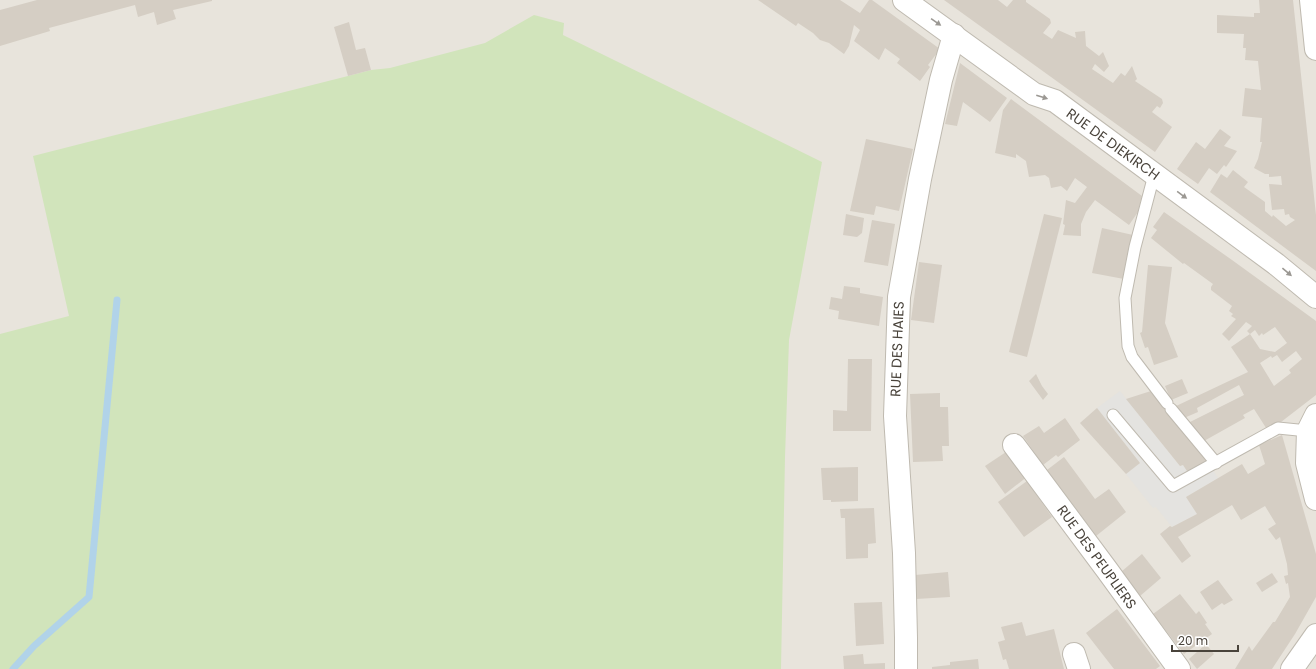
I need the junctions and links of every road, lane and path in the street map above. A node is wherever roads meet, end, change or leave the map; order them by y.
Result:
1 (904, 0) edge
2 (1311, 0) edge
3 (954, 35) junction
4 (1316, 49) edge
5 (1154, 175) junction
6 (1316, 297) edge
7 (1113, 414) dead end
8 (1312, 423) edge
9 (1014, 445) dead end
10 (1216, 463) junction
11 (1316, 499) edge
12 (1316, 635) edge
13 (906, 669) edge
14 (1179, 669) edge
15 (1292, 669) edge

1 -> 3 street, RUE DE DIEKIRCH
2 - 4 street
3 -> 5 street, RUE DE DIEKIRCH
3 - 13 street, RUE DES HAIES
5 -> 6 street, RUE DE DIEKIRCH
5 - 10 lane
7 - 10 lane
8 - 10 lane
8 - 11 street
9 - 14 street, RUE DES PEUPLIERS
12 - 15 street

